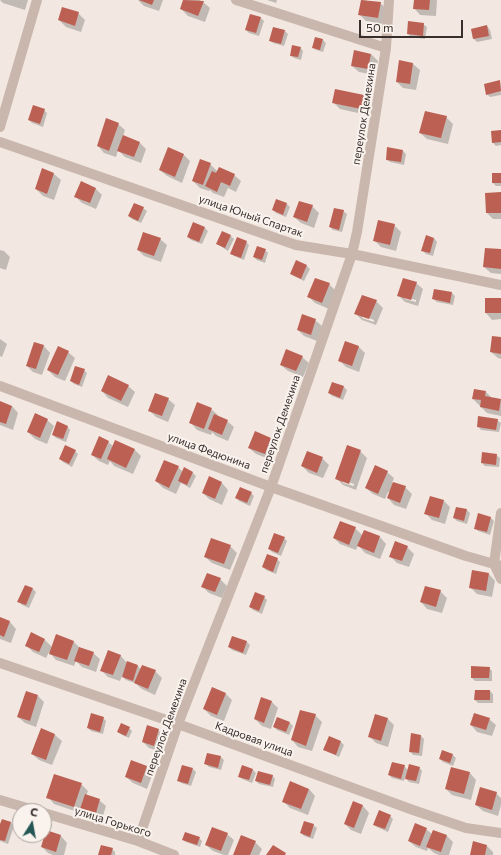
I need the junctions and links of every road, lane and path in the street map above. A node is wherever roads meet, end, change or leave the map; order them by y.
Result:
1 (37, 0) edge
2 (236, 0) edge
3 (389, 0) edge
4 (386, 48) junction
5 (0, 127) edge
6 (0, 142) edge
7 (352, 254) junction
8 (501, 284) edge
9 (0, 386) edge
10 (271, 487) junction
11 (501, 513) edge
12 (498, 565) edge
13 (501, 579) edge
14 (0, 663) edge
15 (178, 724) junction
16 (0, 800) edge
17 (12, 804) edge
18 (52, 815) edge
19 (501, 833) edge
20 (138, 841) junction
21 (174, 855) edge

1 - 5 street
2 - 4 street
3 - 4 street, переулок Демехина
4 - 7 street, переулок Демехина
6 - 7 street, улица Юный Спартак
7 - 8 street, улица Юный Спартак
7 - 10 street, переулок Демехина
9 - 10 street, улица Федюнина
10 - 12 street, улица Федюнина
10 - 15 street, переулок Демехина
11 - 12 street
12 - 13 street
14 - 15 street, Кадровая улица
15 - 19 street, Кадровая улица
15 - 20 street, переулок Демехина
16 - 17 street
18 - 20 street, улица Горького
20 - 21 street, улица Горького

